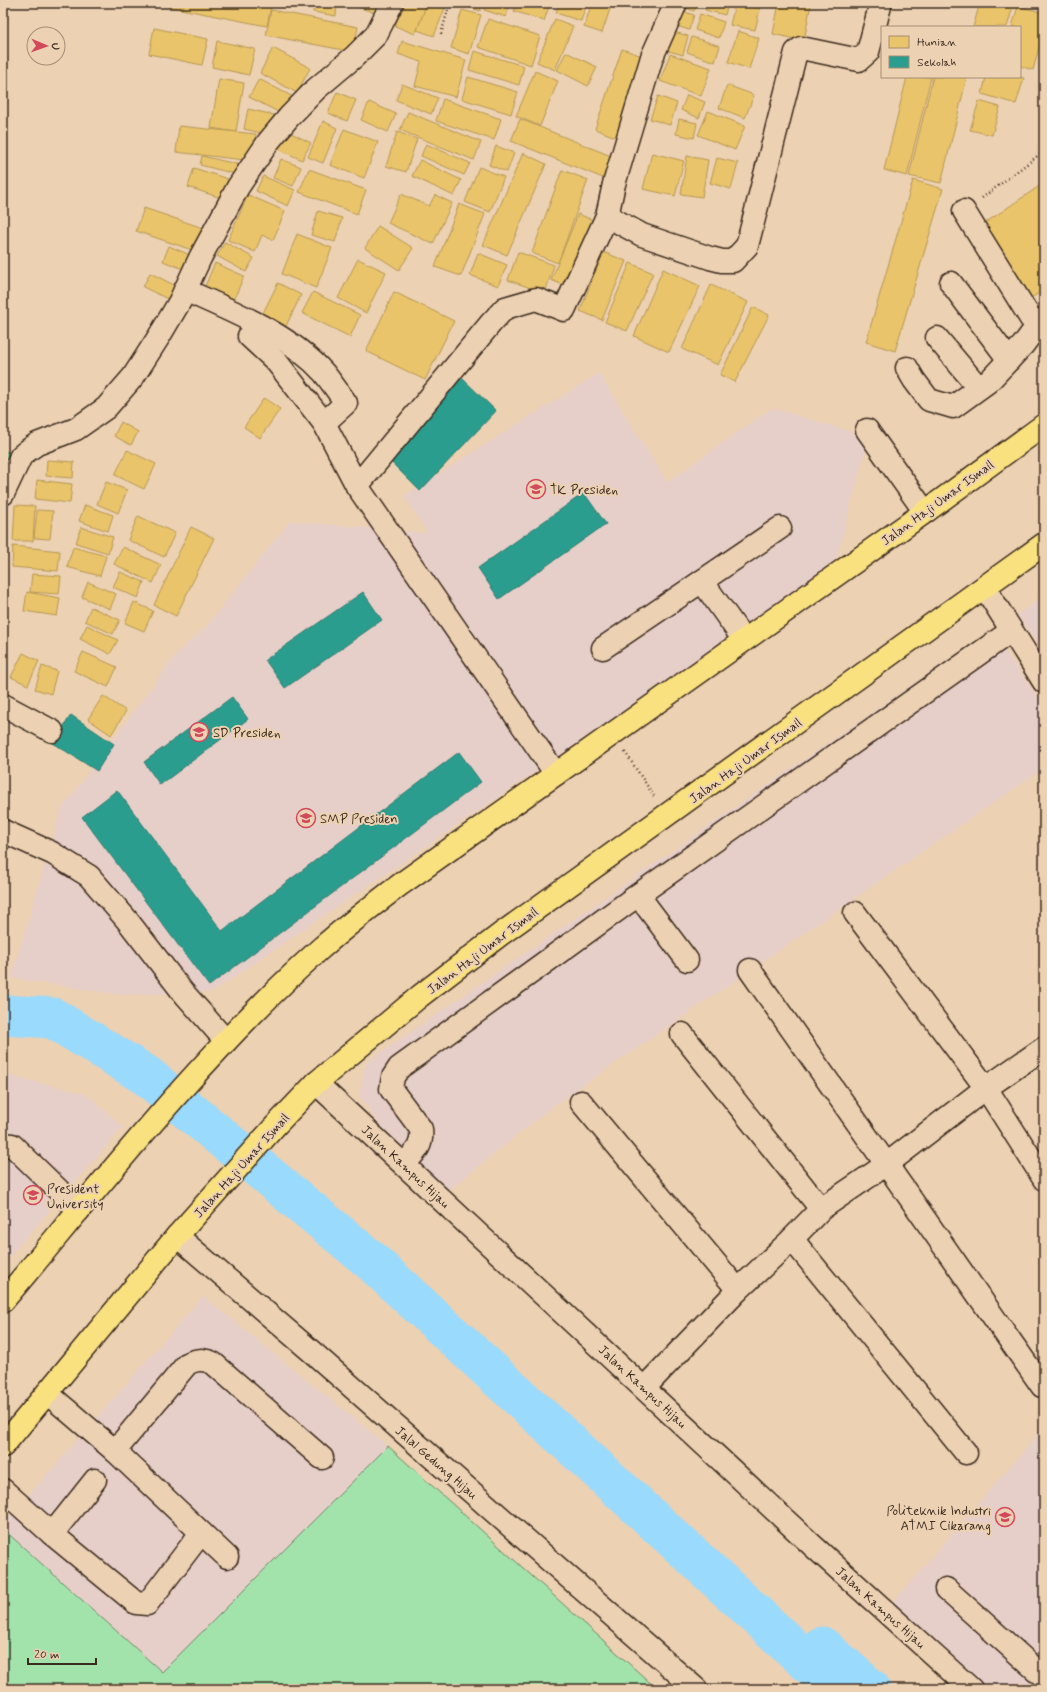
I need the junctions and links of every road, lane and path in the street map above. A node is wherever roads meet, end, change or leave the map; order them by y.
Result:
1 (392, 3) edge
2 (450, 3) edge
3 (676, 3) edge
4 (880, 6) dead end
5 (441, 34) dead end
6 (1044, 151) edge
7 (964, 211) joint
8 (607, 216) junction
9 (951, 283) dead end
10 (185, 290) junction
11 (1042, 321) edge
12 (249, 336) dead end
13 (937, 338) dead end
14 (1009, 360) junction
15 (908, 368) dead end
16 (979, 388) junction
17 (324, 423) junction
18 (1044, 425) edge
19 (867, 430) dead end
20 (357, 486) junction
21 (3, 494) edge
22 (924, 512) junction
23 (780, 528) dead end
24 (1044, 544) edge
25 (702, 581) junction
26 (985, 588) junction
27 (1011, 631) junction
28 (744, 640) junction
29 (603, 648) dead end
30 (1044, 682) edge
31 (3, 705) edge
32 (52, 731) dead end
33 (613, 733) junction
34 (556, 774) junction
35 (667, 816) junction
36 (3, 831) edge
37 (638, 894) junction
38 (855, 913) dead end
39 (687, 960) dead end
40 (750, 970) dead end
41 (682, 1034) dead end
42 (226, 1041) junction
43 (1040, 1059) edge
44 (316, 1083) junction
45 (986, 1088) junction
46 (581, 1102) dead end
47 (3, 1144) edge
48 (404, 1164) junction
49 (887, 1164) junction
50 (1044, 1179) edge
51 (821, 1209) junction
52 (79, 1210) junction
53 (183, 1229) junction
54 (792, 1239) junction
55 (738, 1290) junction
56 (3, 1301) edge
57 (1042, 1386) dead end
58 (645, 1387) junction
59 (47, 1393) junction
60 (3, 1446) edge
61 (115, 1451) junction
62 (966, 1453) dead end
63 (322, 1458) dead end
64 (95, 1480) dead end
65 (3, 1490) edge
66 (52, 1534) junction
67 (201, 1534) junction
68 (228, 1557) dead end
69 (946, 1589) dead end
70 (1044, 1676) edge
71 (696, 1689) edge
72 (971, 1689) edge

1 - 10 street
2 - 5 path
3 - 8 street
4 - 8 street
6 - 7 path
7 - 11 street
8 - 20 street
9 - 14 street
10 - 17 street
10 - 21 street
11 - 14 street
12 - 17 street
13 - 16 street
14 - 16 street
15 - 16 street
17 - 20 street
18 - 22 main road, Jalan Haji Umar Ismail
19 - 22 street
20 - 34 street
22 - 28 main road, Jalan Haji Umar Ismail
23 - 25 street
24 - 26 main road, Jalan Haji Umar Ismail
25 - 28 street
25 - 29 street
26 - 27 street
26 - 35 main road, Jalan Haji Umar Ismail
27 - 30 street
27 - 37 street
28 - 33 main road, Jalan Haji Umar Ismail
31 - 32 street
33 - 34 main road, Jalan Haji Umar Ismail
33 - 35 path
34 - 42 main road, Jalan Haji Umar Ismail
35 - 44 main road, Jalan Haji Umar Ismail
36 - 42 street
37 - 39 street
37 - 48 street
38 - 45 street
40 - 49 street
41 - 51 street
42 - 52 main road, Jalan Haji Umar Ismail
43 - 45 street
44 - 48 street, Jalan Kampus Hijau
44 - 53 main road, Jalan Haji Umar Ismail
45 - 49 street
45 - 50 street
46 - 55 street
47 - 52 street
48 - 58 street, Jalan Kampus Hijau
49 - 51 street
49 - 57 street
51 - 54 street
52 - 56 main road, Jalan Haji Umar Ismail
53 - 59 main road, Jalan Haji Umar Ismail
53 - 71 street, Jalal Gedung Hijau
54 - 55 street
54 - 62 street
55 - 58 street
58 - 72 street, Jalan Kampus Hijau
59 - 60 main road, Jalan Haji Umar Ismail
59 - 61 street
61 - 63 street
61 - 67 street
64 - 66 street
65 - 66 street
66 - 67 street
67 - 68 street
69 - 70 street

